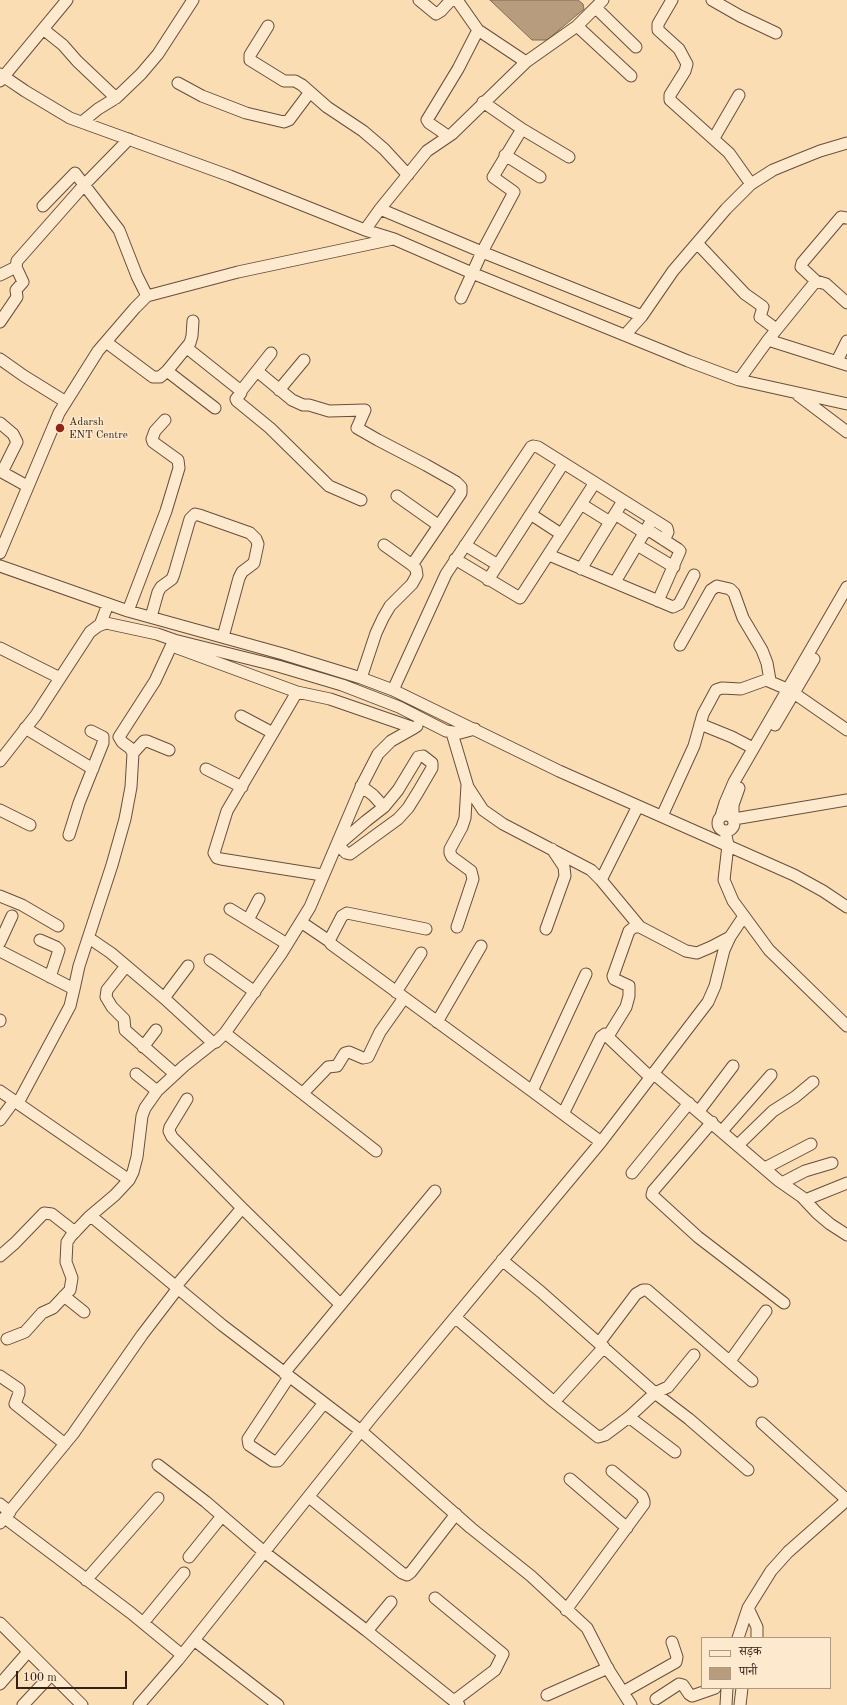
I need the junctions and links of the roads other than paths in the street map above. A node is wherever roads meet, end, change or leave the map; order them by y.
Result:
1 (66, 0) edge
2 (193, 0) edge
3 (419, 0) edge
4 (451, 0) edge
5 (457, 0) edge
6 (672, 0) edge
7 (712, 0) edge
8 (600, 4) edge
9 (268, 26) dead end
10 (577, 26) junction
11 (44, 29) junction
12 (478, 30) junction
13 (776, 33) dead end
14 (636, 47) dead end
15 (526, 62) junction
16 (631, 76) dead end
17 (1, 77) edge
18 (178, 83) dead end
19 (310, 92) junction
20 (739, 95) dead end
21 (116, 98) junction
22 (483, 102) junction
23 (82, 122) junction
24 (522, 129) junction
25 (448, 136) junction
26 (714, 138) junction
27 (129, 139) junction
28 (847, 143) edge
29 (505, 155) junction
30 (569, 157) dead end
31 (408, 175) junction
32 (540, 177) dead end
33 (85, 184) junction
34 (751, 184) junction
35 (43, 206) dead end
36 (380, 209) junction
37 (847, 218) edge
38 (365, 230) junction
39 (394, 239) junction
40 (697, 243) junction
41 (482, 252) junction
42 (16, 267) junction
43 (472, 273) junction
44 (0, 275) edge
45 (816, 281) junction
46 (147, 296) junction
47 (461, 298) dead end
48 (847, 303) edge
49 (642, 316) junction
50 (193, 321) dead end
51 (0, 322) edge
52 (776, 329) junction
53 (625, 335) junction
54 (768, 340) junction
55 (847, 341) edge
56 (106, 342) junction
57 (187, 348) junction
58 (271, 353) dead end
59 (0, 359) edge
60 (304, 360) dead end
61 (842, 363) edge
62 (257, 370) junction
63 (167, 371) junction
64 (739, 380) junction
65 (280, 390) junction
66 (241, 391) junction
67 (796, 393) junction
68 (66, 402) junction
69 (847, 404) edge
70 (215, 408) dead end
71 (165, 420) dead end
72 (0, 422) edge
73 (847, 432) edge
74 (563, 464) junction
75 (1, 471) edge
76 (594, 484) junction
77 (27, 486) junction
78 (398, 496) dead end
79 (361, 500) dead end
80 (623, 501) junction
81 (581, 504) junction
82 (532, 515) junction
83 (613, 518) junction
84 (438, 526) junction
85 (648, 527) junction
86 (561, 534) junction
87 (384, 545) dead end
88 (464, 545) junction
89 (637, 546) junction
90 (0, 552) edge
91 (548, 555) junction
92 (455, 559) junction
93 (412, 565) junction
94 (498, 565) junction
95 (0, 566) edge
96 (674, 567) junction
97 (581, 568) junction
98 (694, 575) dead end
99 (488, 580) junction
100 (615, 582) junction
101 (847, 588) edge
102 (658, 601) junction
103 (847, 601) edge
104 (108, 604) junction
105 (128, 611) junction
106 (151, 617) junction
107 (100, 625) junction
108 (223, 637) junction
109 (173, 643) junction
110 (680, 646) dead end
111 (0, 648) edge
112 (60, 678) junction
113 (361, 678) junction
114 (770, 680) junction
115 (393, 690) junction
116 (789, 690) junction
117 (297, 692) junction
118 (241, 716) dead end
119 (429, 722) junction
120 (700, 724) junction
121 (25, 728) junction
122 (414, 728) junction
123 (475, 729) junction
124 (847, 730) edge
125 (91, 731) dead end
126 (273, 733) junction
127 (452, 733) junction
128 (753, 748) junction
129 (169, 750) dead end
130 (133, 753) junction
131 (0, 761) edge
132 (93, 769) junction
133 (206, 769) dead end
134 (467, 782) junction
135 (361, 786) junction
136 (242, 787) junction
137 (847, 800) edge
138 (638, 806) junction
139 (384, 807) junction
140 (0, 810) edge
141 (662, 816) junction
142 (733, 818) junction
143 (721, 824) junction
144 (30, 826) dead end
145 (690, 829) junction
146 (69, 835) dead end
147 (728, 845) junction
148 (336, 846) junction
149 (552, 849) junction
150 (322, 875) junction
151 (602, 880) junction
152 (0, 896) edge
153 (259, 900) dead end
154 (847, 907) edge
155 (230, 909) dead end
156 (12, 916) dead end
157 (744, 916) junction
158 (248, 920) junction
159 (301, 922) junction
160 (58, 926) dead end
161 (457, 927) dead end
162 (640, 927) junction
163 (426, 929) dead end
164 (546, 930) dead end
165 (730, 937) junction
166 (89, 938) junction
167 (40, 940) dead end
168 (329, 941) junction
169 (0, 942) edge
170 (287, 944) junction
171 (481, 946) dead end
172 (0, 951) edge
173 (421, 953) dead end
174 (210, 960) dead end
175 (126, 966) junction
176 (188, 966) dead end
177 (586, 974) dead end
178 (50, 977) junction
179 (74, 989) junction
180 (255, 992) junction
181 (400, 995) junction
182 (164, 998) junction
183 (437, 1022) junction
184 (847, 1026) edge
185 (156, 1030) dead end
186 (225, 1033) junction
187 (610, 1035) junction
188 (213, 1043) junction
189 (143, 1047) junction
190 (733, 1066) dead end
191 (136, 1074) dead end
192 (175, 1074) junction
193 (651, 1075) junction
194 (770, 1075) dead end
195 (813, 1082) dead end
196 (0, 1091) edge
197 (157, 1091) junction
198 (532, 1091) junction
199 (303, 1093) junction
200 (187, 1099) dead end
201 (16, 1102) junction
202 (689, 1103) junction
203 (699, 1111) junction
204 (563, 1114) junction
205 (0, 1120) edge
206 (712, 1122) junction
207 (722, 1131) junction
208 (601, 1142) junction
209 (811, 1144) dead end
210 (738, 1145) junction
211 (376, 1151) dead end
212 (832, 1163) dead end
213 (764, 1168) junction
214 (632, 1173) dead end
215 (129, 1180) junction
216 (847, 1182) edge
217 (782, 1183) junction
218 (435, 1191) dead end
219 (805, 1200) junction
220 (242, 1208) junction
221 (90, 1216) junction
222 (75, 1232) junction
223 (847, 1235) edge
224 (0, 1256) edge
225 (502, 1260) junction
226 (177, 1287) junction
227 (64, 1296) junction
228 (784, 1303) dead end
229 (340, 1304) junction
230 (766, 1310) dead end
231 (84, 1312) dead end
232 (456, 1318) junction
233 (7, 1339) dead end
234 (601, 1345) junction
235 (694, 1355) dead end
236 (730, 1361) junction
237 (286, 1375) junction
238 (0, 1376) edge
239 (752, 1380) dead end
240 (655, 1393) junction
241 (554, 1402) junction
242 (324, 1403) junction
243 (629, 1417) junction
244 (762, 1423) dead end
245 (362, 1431) junction
246 (64, 1444) junction
247 (675, 1452) dead end
248 (158, 1466) dead end
249 (748, 1470) dead end
250 (612, 1471) dead end
251 (570, 1479) dead end
252 (309, 1497) junction
253 (158, 1498) dead end
254 (847, 1500) edge
255 (0, 1504) edge
256 (456, 1514) junction
257 (222, 1516) junction
258 (5, 1517) edge
259 (627, 1528) junction
260 (264, 1552) junction
261 (189, 1557) dead end
262 (184, 1573) dead end
263 (86, 1580) junction
264 (435, 1598) dead end
265 (391, 1602) dead end
266 (748, 1608) junction
267 (566, 1610) junction
268 (0, 1623) edge
269 (143, 1623) junction
270 (367, 1631) junction
271 (738, 1637) edge
272 (757, 1637) edge
273 (194, 1640) junction
274 (672, 1642) dead end
275 (28, 1652) junction
276 (182, 1655) junction
277 (608, 1668) junction
278 (51, 1675) junction
279 (0, 1684) edge
280 (712, 1689) edge
281 (727, 1689) edge
282 (742, 1689) edge
283 (623, 1692) junction
284 (547, 1695) dead end
285 (656, 1699) dead end
286 (456, 1703) edge
287 (23, 1705) edge
288 (82, 1705) edge
289 (139, 1705) edge
290 (278, 1705) edge
291 (631, 1705) edge
292 (726, 1705) edge
293 (740, 1705) edge

1 - 11 street
2 - 21 street
3 - 4 street
5 - 12 street
6 - 26 street
7 - 13 street
8 - 10 street
8 - 14 street
9 - 19 street
10 - 15 street
10 - 16 street
11 - 17 street
11 - 21 street
12 - 15 street
12 - 25 street
15 - 22 street
17 - 23 street
18 - 19 street
19 - 31 street
20 - 26 street
21 - 23 street
22 - 24 street
22 - 25 street
23 - 27 street
24 - 29 street
24 - 30 street
25 - 31 street
26 - 34 street
27 - 33 street
27 - 38 street
28 - 34 street
29 - 32 street
29 - 41 street
31 - 36 street
33 - 35 street
33 - 42 street
33 - 46 street
34 - 40 street
36 - 38 street
36 - 41 street
37 - 45 street
38 - 39 street
39 - 43 street
39 - 46 street
40 - 49 street
40 - 52 street
41 - 43 street
41 - 49 street
42 - 44 street
42 - 51 street
43 - 47 street
43 - 53 street
45 - 48 street
45 - 52 street
46 - 56 street
49 - 53 street
50 - 57 street
52 - 54 street
53 - 64 street
54 - 61 street
54 - 64 street
55 - 61 street
56 - 63 street
56 - 68 street
57 - 63 street
57 - 66 street
58 - 62 street
59 - 68 street
60 - 65 street
62 - 65 street
62 - 66 street
63 - 70 street
64 - 67 street
65 - 84 street
66 - 79 street
67 - 69 street
67 - 73 street
68 - 77 street
71 - 105 street
72 - 75 street
74 - 76 street
74 - 82 street
74 - 88 street
75 - 77 street
76 - 80 street
76 - 81 street
77 - 90 street
78 - 84 street
80 - 83 street
80 - 85 street
81 - 83 street
81 - 86 street
82 - 86 street
82 - 94 street
83 - 85 street
83 - 97 street
84 - 93 street
85 - 89 street
85 - 96 street
86 - 91 street
87 - 93 street
88 - 92 street
88 - 94 street
89 - 96 street
89 - 100 street
91 - 97 street
91 - 99 street
92 - 99 street
92 - 115 street
93 - 113 street
94 - 99 street
95 - 104 street
96 - 102 street
97 - 100 street
98 - 102 street
100 - 102 street
101 - 116 street
103 - 116 street
104 - 105 street
104 - 107 street
105 - 106 street
106 - 108 street
106 - 108 street
107 - 109 street
107 - 112 street
108 - 113 street
109 - 117 street
109 - 119 street
109 - 130 street
110 - 114 street
111 - 112 street
112 - 121 street
113 - 115 street
114 - 116 street
114 - 120 street
115 - 123 street
116 - 124 street
116 - 128 street
116 - 142 street
117 - 122 street
117 - 126 street
118 - 126 street
119 - 122 street
119 - 127 street
120 - 128 street
120 - 141 street
121 - 131 street
121 - 132 street
122 - 135 street
123 - 127 street
123 - 138 street
125 - 132 street
126 - 136 street
127 - 134 street
128 - 143 street
129 - 130 street
130 - 166 street
132 - 146 street
133 - 136 street
134 - 149 street
134 - 161 street
135 - 139 street
135 - 148 street
136 - 150 street
137 - 142 street
138 - 141 street
138 - 151 street
139 - 148 street
139 - 148 street
140 - 144 street
141 - 145 street
142 - 143 street
142 - 143 street
143 - 145 street
143 - 147 street
145 - 147 street
147 - 154 street
147 - 157 street
148 - 150 street
149 - 151 street
149 - 164 street
150 - 159 street
151 - 162 street
152 - 160 street
153 - 158 street
155 - 158 street
156 - 169 street
157 - 165 street
157 - 184 street
158 - 170 street
159 - 168 street
159 - 170 street
162 - 165 street
162 - 187 street
163 - 168 street
165 - 193 street
166 - 175 street
166 - 179 street
167 - 178 street
168 - 181 street
170 - 180 street
171 - 183 street
172 - 178 street
173 - 181 street
174 - 180 street
175 - 182 street
175 - 189 street
176 - 182 street
177 - 198 street
178 - 179 street
179 - 201 street
180 - 186 street
181 - 183 street
181 - 199 street
182 - 188 street
183 - 198 street
185 - 189 street
186 - 188 street
186 - 199 street
187 - 193 street
187 - 204 street
188 - 192 street
189 - 192 street
190 - 203 street
191 - 197 street
192 - 197 street
193 - 202 street
193 - 208 street
194 - 207 street
195 - 210 street
196 - 201 street
197 - 215 street
198 - 204 street
199 - 211 street
200 - 220 street
201 - 205 street
201 - 215 street
202 - 203 street
202 - 214 street
203 - 206 street
204 - 208 street
206 - 207 street
206 - 228 street
207 - 210 street
208 - 225 street
209 - 213 street
210 - 213 street
212 - 217 street
213 - 217 street
215 - 221 street
216 - 219 street
217 - 219 street
218 - 229 street
219 - 223 street
220 - 226 street
220 - 229 street
221 - 222 street
221 - 226 street
222 - 224 street
222 - 227 street
225 - 232 street
225 - 234 street
226 - 237 street
226 - 246 street
227 - 231 street
227 - 233 street
229 - 237 street
230 - 236 street
232 - 241 street
232 - 245 street
234 - 236 street
234 - 240 street
234 - 241 street
235 - 240 street
236 - 239 street
237 - 242 street
237 - 242 street
238 - 246 street
240 - 243 street
240 - 249 street
241 - 243 street
242 - 245 street
243 - 247 street
244 - 254 street
245 - 252 street
245 - 256 street
246 - 258 street
248 - 257 street
250 - 259 street
251 - 259 street
252 - 256 street
252 - 260 street
253 - 263 street
254 - 266 street
255 - 258 street
256 - 267 street
257 - 260 street
257 - 261 street
258 - 263 street
259 - 267 street
260 - 270 street
260 - 273 street
262 - 269 street
263 - 269 street
264 - 286 street
265 - 270 street
266 - 271 street
266 - 272 street
267 - 277 street
268 - 275 street
269 - 276 street
270 - 286 street
273 - 276 street
273 - 290 street
274 - 283 street
275 - 278 street
275 - 279 street
276 - 289 street
277 - 283 street
277 - 284 street
278 - 287 street
278 - 288 street
280 - 285 street
281 - 292 street
282 - 293 street
283 - 291 street

